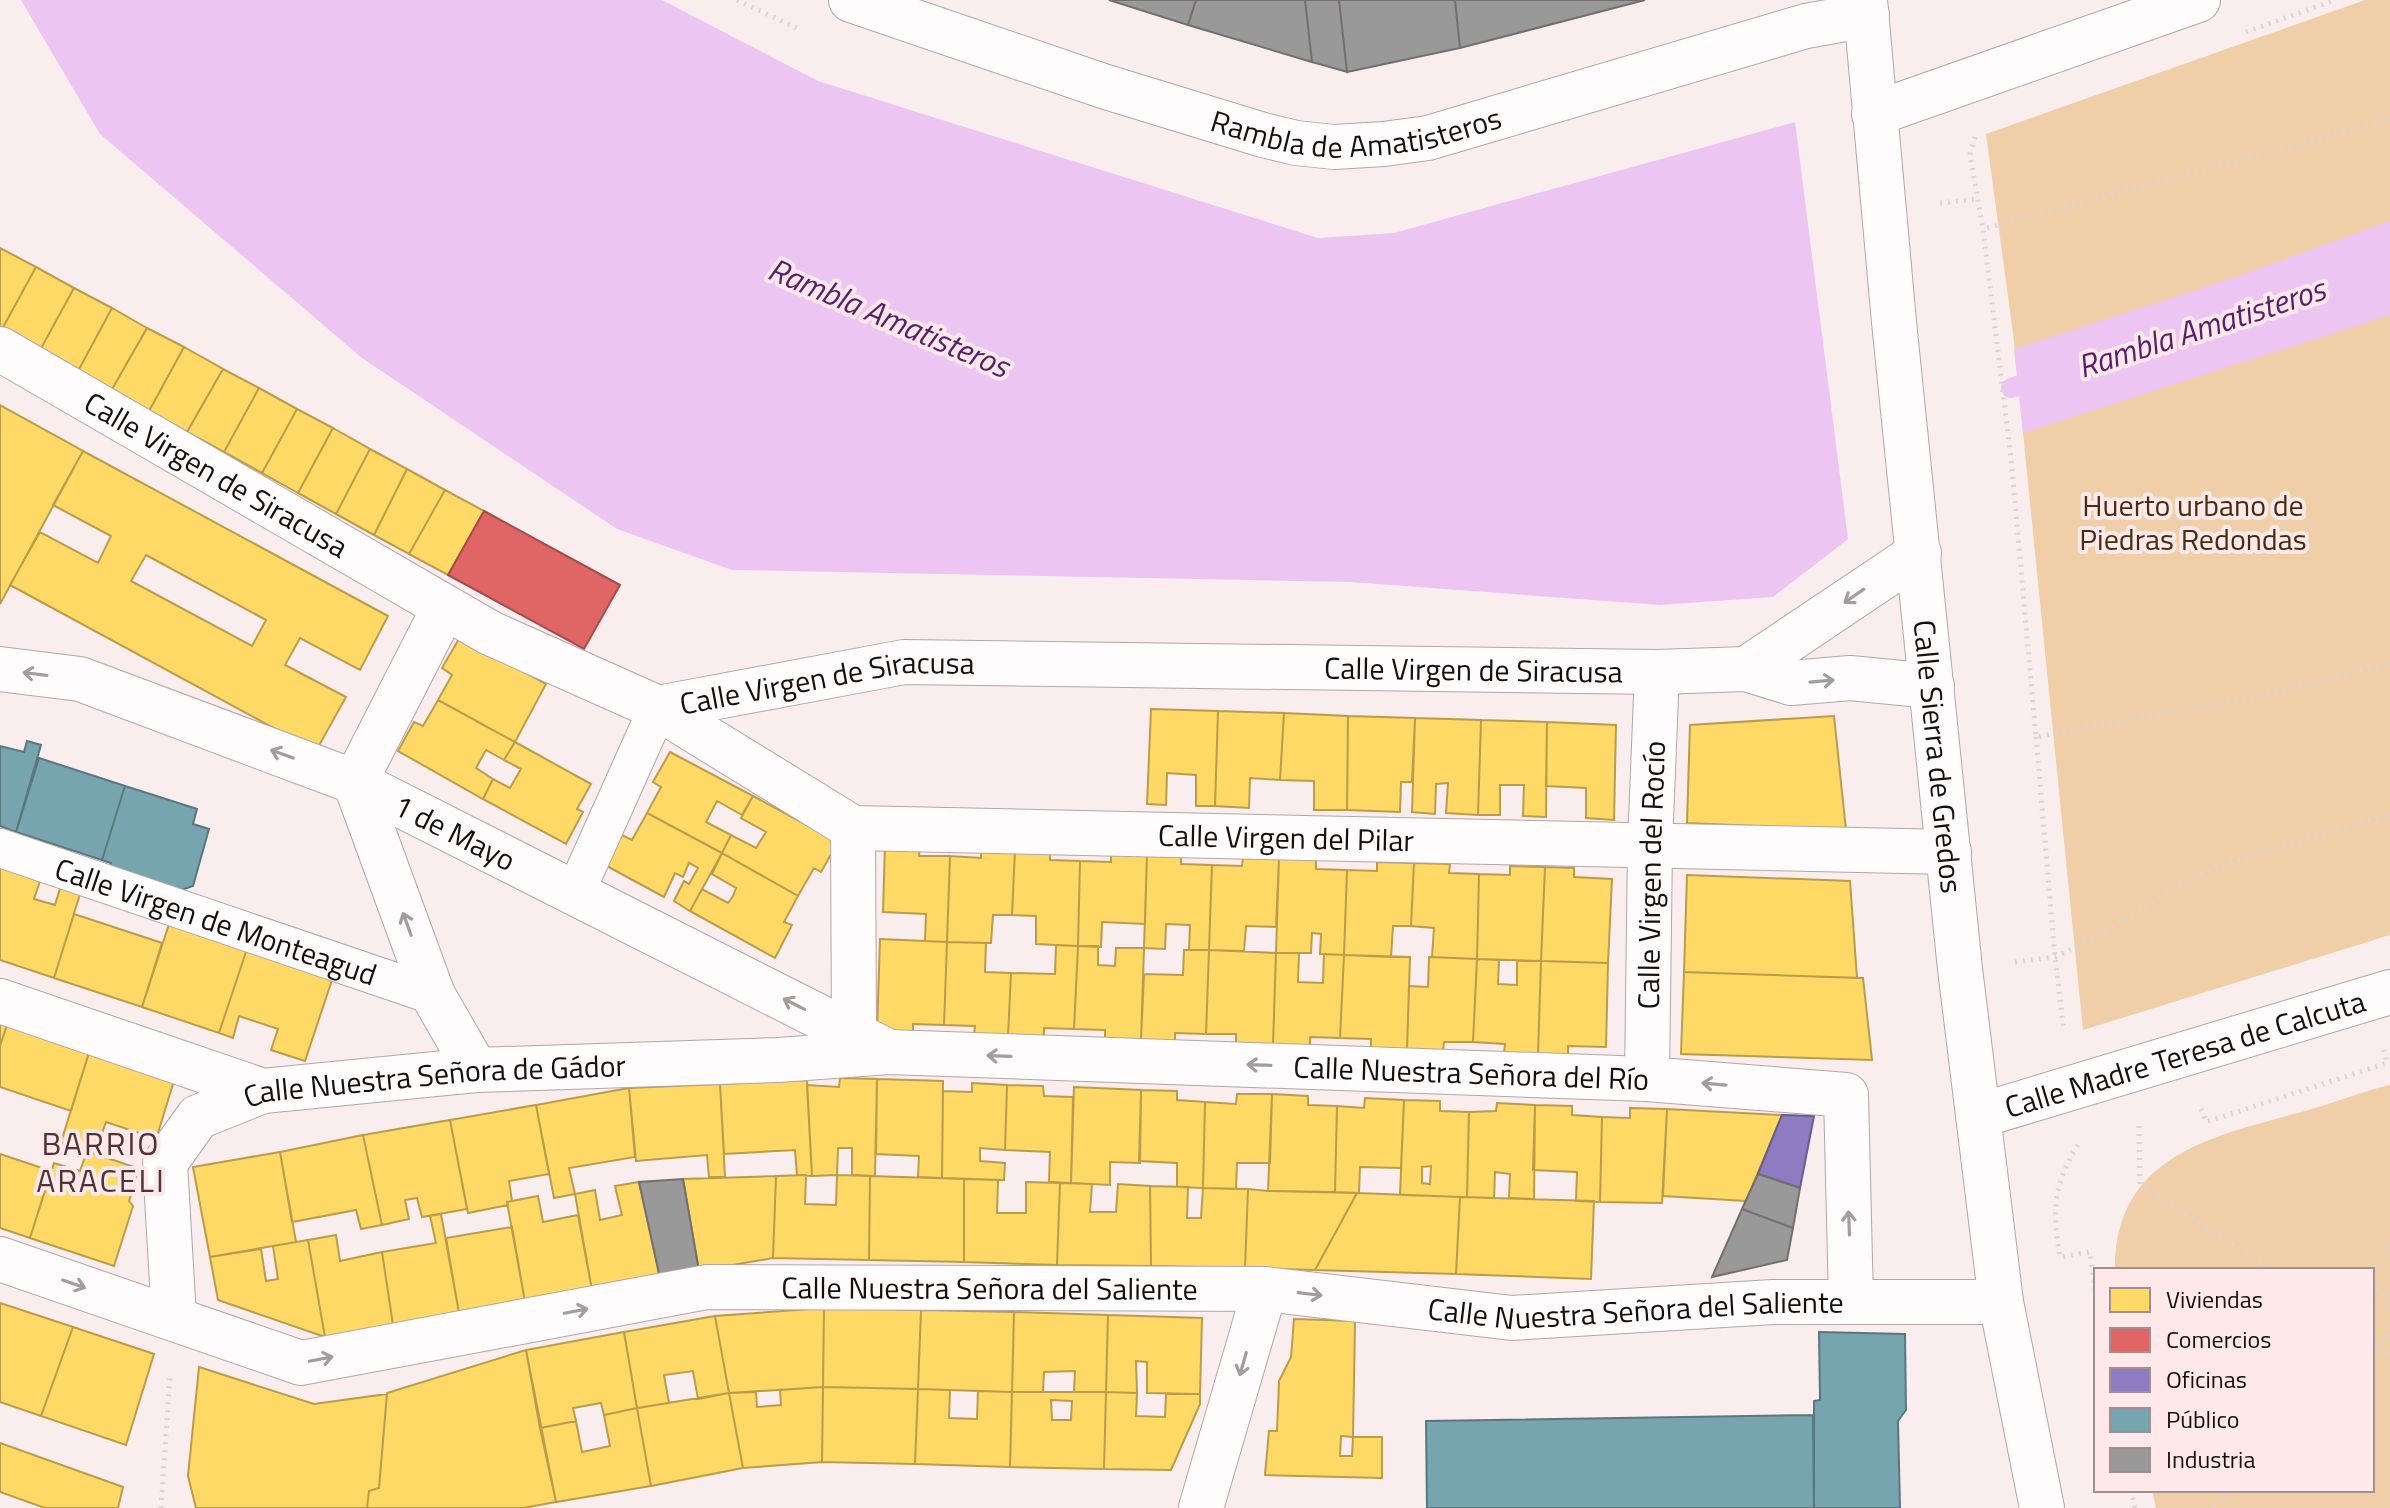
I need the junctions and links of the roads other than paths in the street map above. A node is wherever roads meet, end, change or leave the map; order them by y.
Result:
1 (851, 0) edge
2 (2198, 0) edge
3 (1866, 7) edge
4 (1874, 114) junction
5 (0, 349) edge
6 (1919, 553) junction
7 (444, 608) junction
8 (0, 669) edge
9 (1746, 669) junction
10 (1657, 672) junction
11 (1932, 686) junction
12 (658, 708) junction
13 (355, 782) junction
14 (853, 828) junction
15 (1650, 845) junction
16 (0, 848) edge
17 (1949, 852) junction
18 (575, 893) junction
19 (2390, 992) edge
20 (433, 995) junction
21 (0, 1001) edge
22 (872, 1043) junction
23 (476, 1070) junction
24 (1647, 1079) junction
25 (263, 1091) junction
26 (1978, 1116) junction
27 (0, 1259) edge
28 (1265, 1289) junction
29 (1851, 1301) junction
30 (2001, 1302) junction
31 (174, 1318) junction
32 (1201, 1508) edge
33 (2042, 1508) edge

1 - 3 street, Rambla de Amatisteros
2 - 4 street
3 - 4 street, Calle Sierra de Gredos
4 - 6 street, Calle Sierra de Gredos
5 - 7 street, Calle Virgen de Siracusa
6 -> 9 street
6 - 11 street, Calle Sierra de Gredos
7 - 12 street, Calle Virgen de Siracusa
7 - 13 street
13 -> 8 street, 1 de Mayo
9 - 10 street, Calle Virgen de Siracusa
9 -> 11 street, Calle Virgen de Siracusa
10 - 12 street, Calle Virgen de Siracusa
10 - 15 street, Calle Virgen del Rocío
11 - 17 street, Calle Sierra de Gredos
12 - 14 street
12 - 18 street
13 - 18 street, 1 de Mayo
20 -> 13 street
14 - 15 street, Calle Virgen del Pilar
14 - 22 street
15 - 17 street, Calle Virgen del Pilar
15 - 24 street, Calle Virgen del Rocío
16 - 20 street, Calle Virgen de Monteagud
17 - 26 street, Calle Sierra de Gredos
22 -> 18 street, 1 de Mayo
19 - 26 street, Calle Madre Teresa de Calcuta
20 - 23 street
21 - 25 street
22 - 23 street, Calle Nuestra Señora de Gádor
24 -> 22 street, Calle Nuestra Señora del Río
23 - 25 street, Calle Nuestra Señora de Gádor
29 -> 24 street, Calle Nuestra Señora del Río
25 - 31 street, Calle Nuestra Señora de Gádor
26 - 30 street, Calle Sierra de Gredos
27 -> 31 street, Calle Nuestra Señora del Saliente
28 -> 29 street, Calle Nuestra Señora del Saliente
31 -> 28 street, Calle Nuestra Señora del Saliente
28 -> 32 street
29 - 30 street, Calle Nuestra Señora del Saliente
30 - 33 street, Calle Sierra de Gredos

